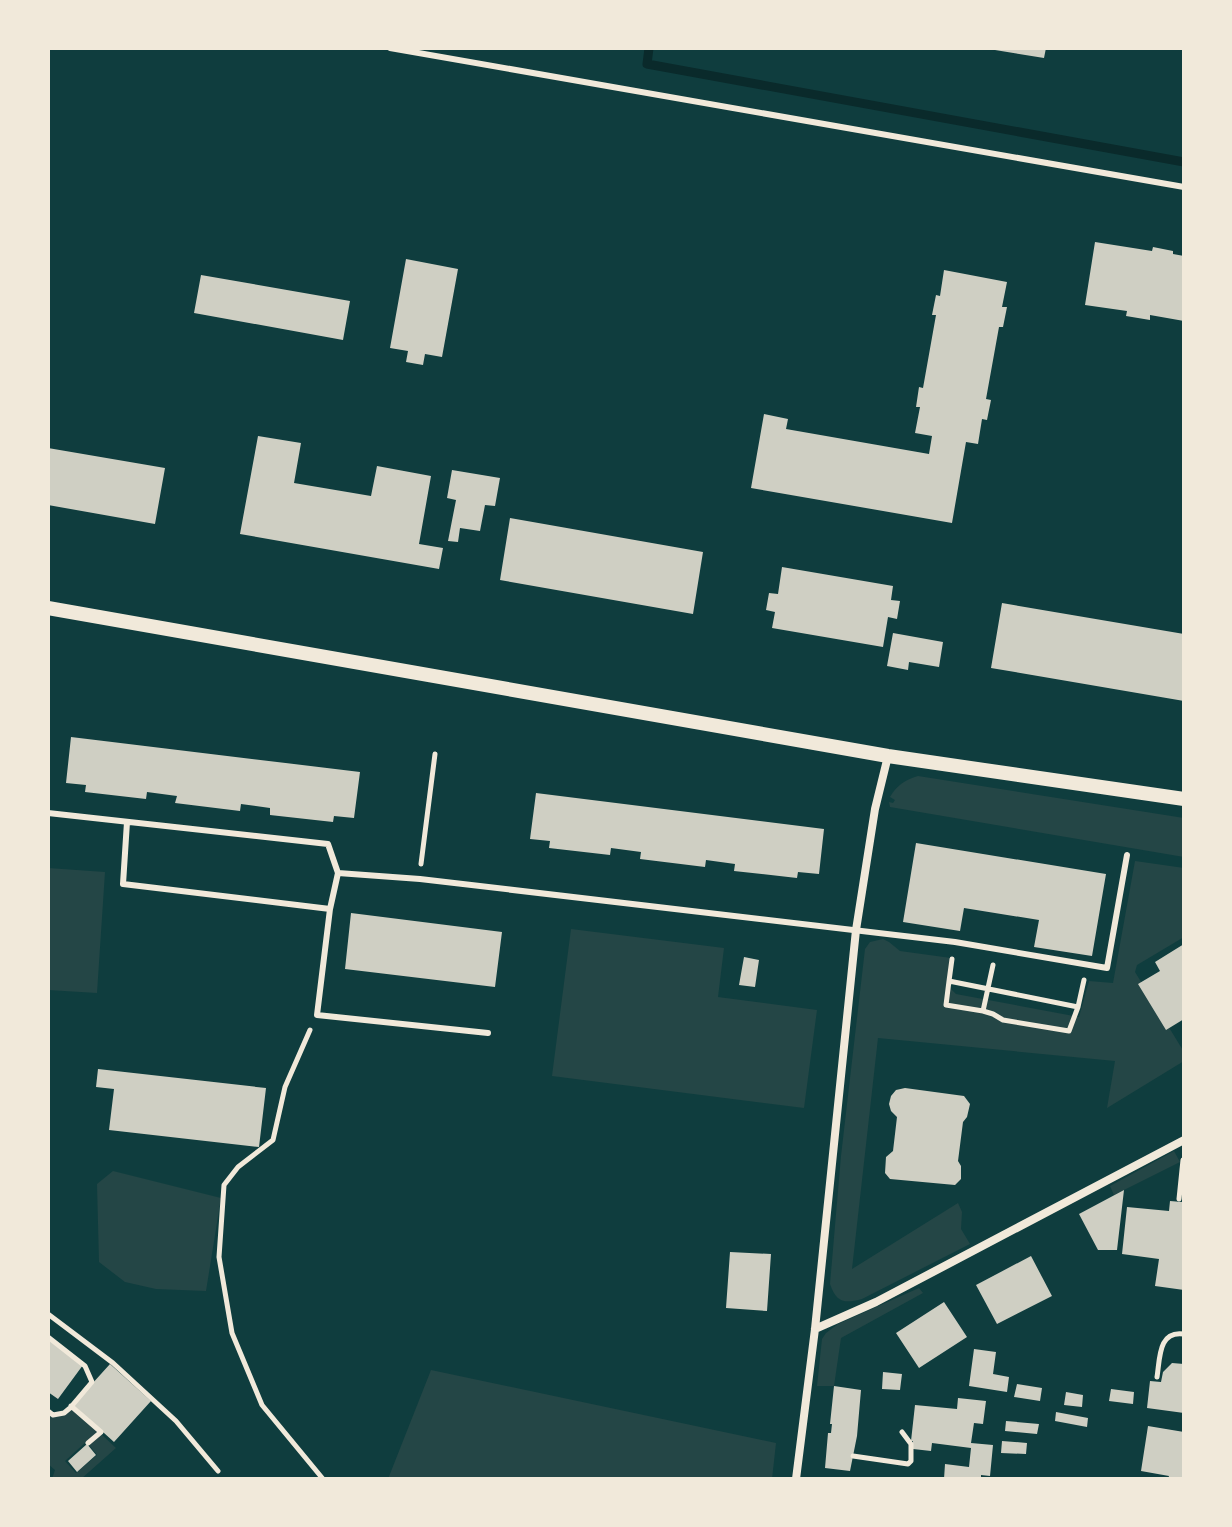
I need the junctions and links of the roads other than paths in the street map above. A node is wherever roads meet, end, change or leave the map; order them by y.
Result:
1 (390, 48) edge
2 (1184, 187) edge
3 (48, 610) edge
4 (888, 756) junction
5 (1184, 799) edge
6 (48, 813) edge
7 (127, 822) junction
8 (1127, 855) dead end
9 (338, 873) junction
10 (330, 909) junction
11 (856, 930) junction
12 (488, 1033) dead end
13 (1184, 1140) edge
14 (815, 1329) junction
15 (796, 1479) edge

1 - 2 lane
3 - 4 street
4 - 5 street
4 - 11 street
6 - 7 lane
7 - 9 lane
7 - 10 lane
8 - 11 lane
9 - 10 lane
9 - 11 lane
10 - 12 lane
11 - 14 street
13 - 14 street
14 - 15 street

